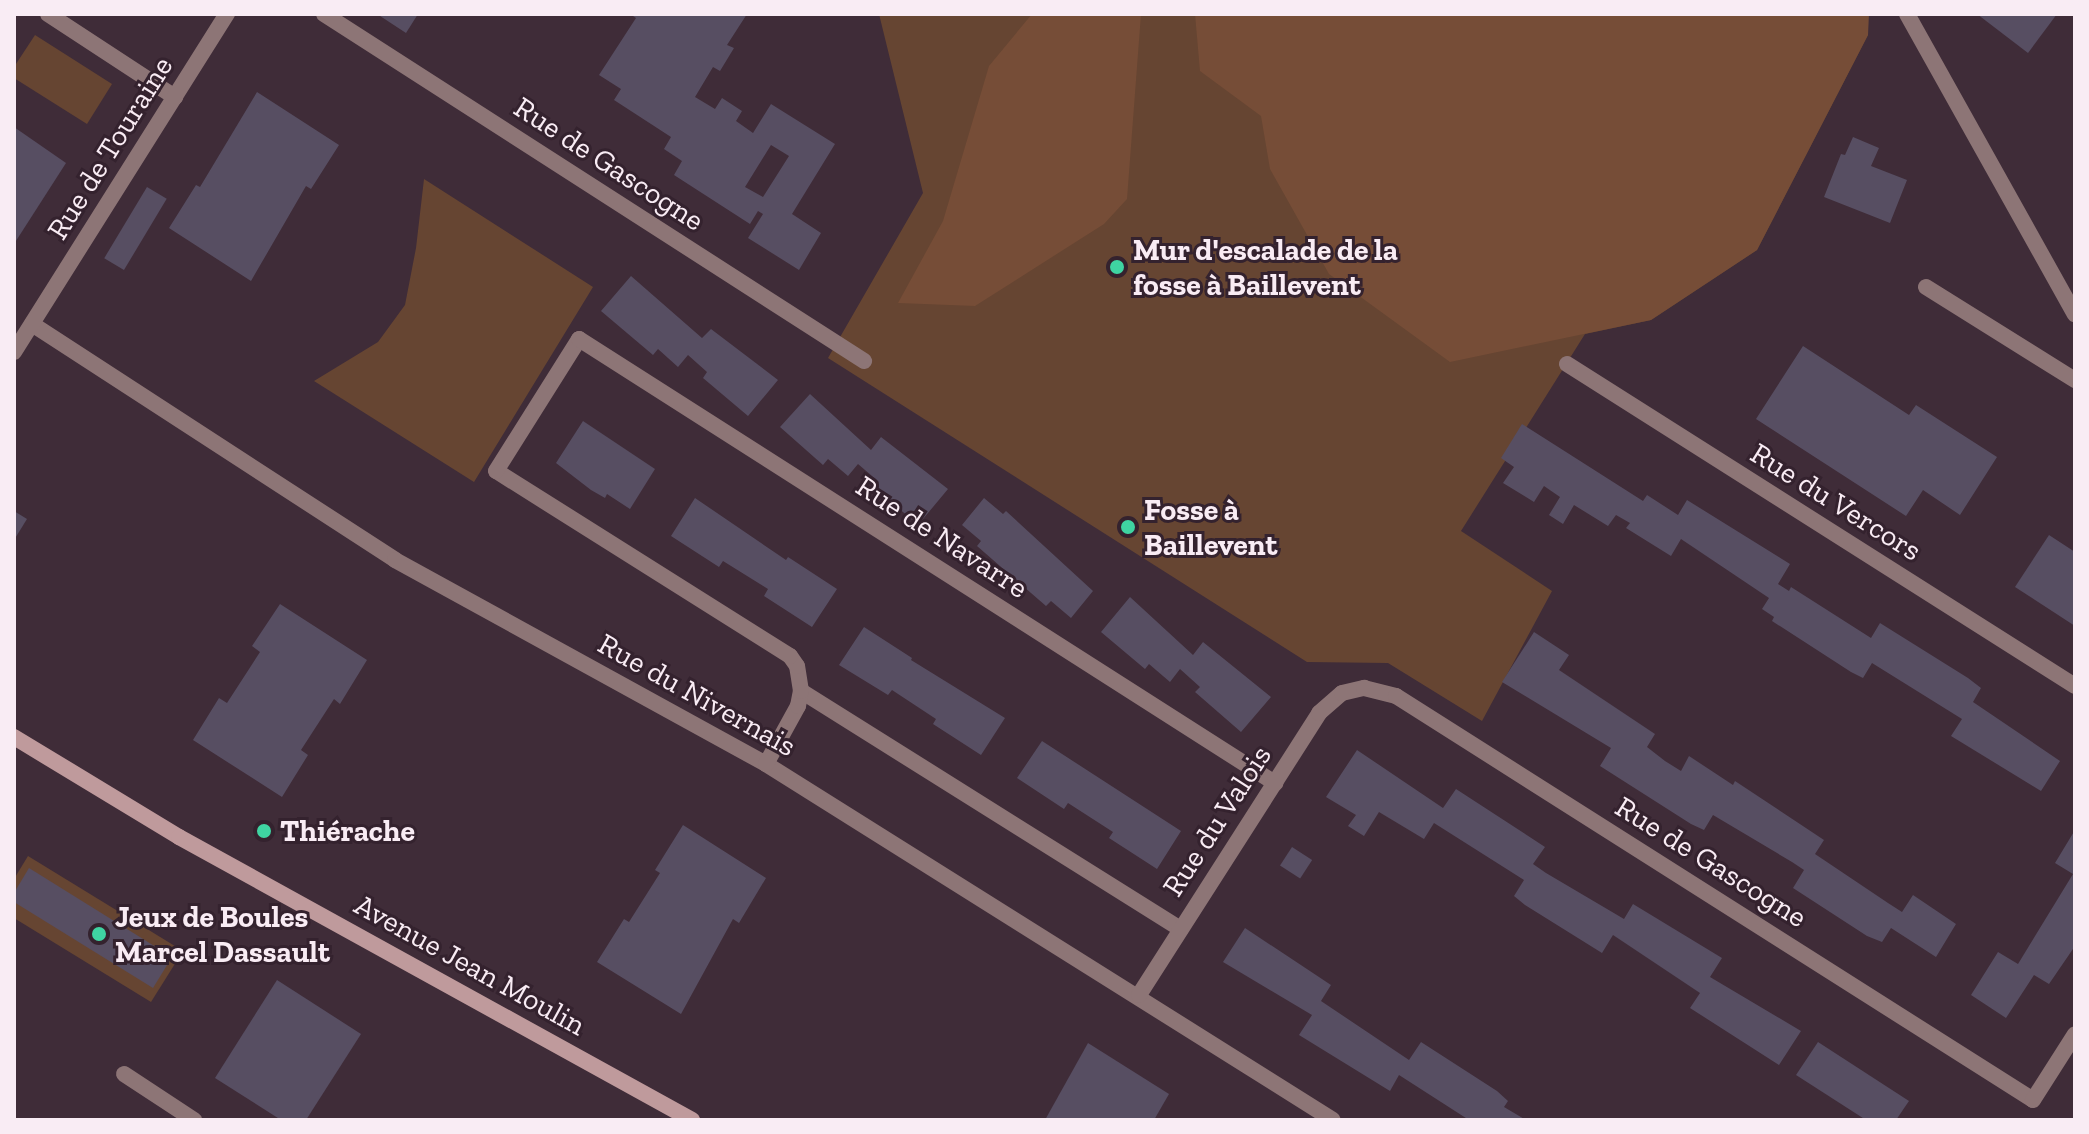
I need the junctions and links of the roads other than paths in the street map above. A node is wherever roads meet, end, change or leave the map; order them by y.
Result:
1 (48, 14) edge
2 (227, 14) edge
3 (324, 14) edge
4 (1907, 14) edge
5 (175, 97) junction
6 (1926, 287) dead end
7 (2075, 314) edge
8 (32, 324) junction
9 (14, 352) edge
10 (864, 361) dead end
11 (1567, 364) dead end
12 (2075, 380) edge
13 (2075, 686) edge
14 (1353, 688) joint
15 (801, 691) junction
16 (14, 737) edge
17 (766, 764) junction
18 (1275, 783) junction
19 (1181, 929) junction
20 (1139, 995) junction
21 (2075, 1034) edge
22 (124, 1074) dead end
23 (194, 1120) edge
24 (692, 1120) edge
25 (1333, 1120) edge

1 - 5 street
2 - 5 street, Rue de Touraine
3 - 10 street, Rue de Gascogne
4 - 7 street
5 - 8 street, Rue de Touraine
6 - 12 street
8 - 9 street, Rue de Touraine
8 - 17 street, Rue du Nivernais
11 - 13 street, Rue du Vercors
14 - 18 street, Rue du Valois
14 - 21 street, Rue de Gascogne
15 - 17 street
15 - 18 street, Rue de Navarre
15 - 19 street
16 - 24 street, Avenue Jean Moulin
17 - 20 street, Rue du Nivernais
18 - 19 street, Rue du Valois
19 - 20 street, Rue du Valois
20 - 25 street, Rue du Nivernais
22 - 23 street

